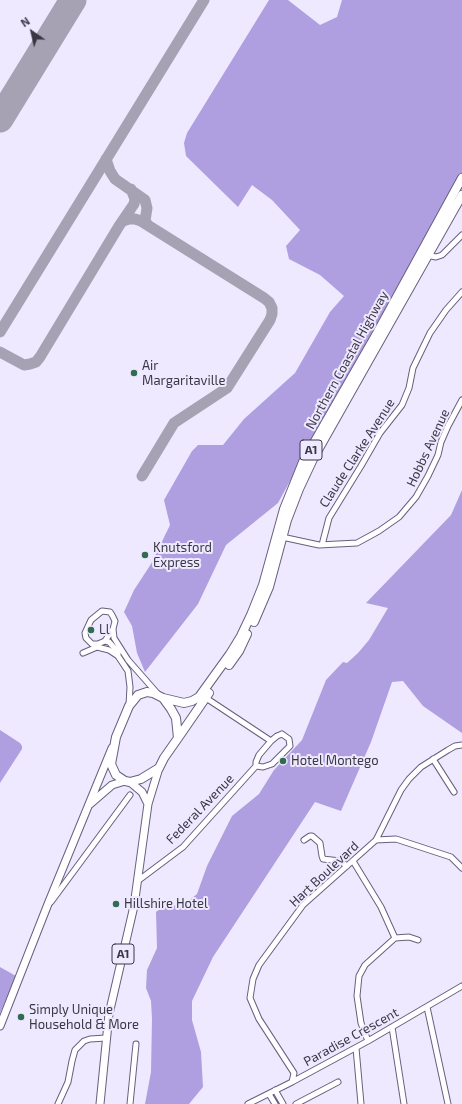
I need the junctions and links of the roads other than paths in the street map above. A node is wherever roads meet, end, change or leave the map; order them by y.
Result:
1 (462, 178) edge
2 (462, 195) edge
3 (462, 235) edge
4 (420, 253) junction
5 (428, 256) junction
6 (462, 292) edge
7 (462, 400) edge
8 (282, 537) junction
9 (322, 545) junction
10 (113, 629) junction
11 (105, 641) junction
12 (83, 653) dead end
13 (118, 656) junction
14 (162, 697) junction
15 (206, 698) junction
16 (129, 706) junction
17 (116, 737) junction
18 (178, 738) junction
19 (271, 741) junction
20 (462, 746) edge
21 (434, 759) junction
22 (256, 766) junction
23 (159, 768) junction
24 (127, 782) junction
25 (454, 792) dead end
26 (130, 794) dead end
27 (148, 804) junction
28 (87, 808) junction
29 (304, 840) dead end
30 (376, 840) junction
31 (353, 861) junction
32 (347, 866) junction
33 (462, 868) edge
34 (139, 880) junction
35 (46, 909) junction
36 (395, 938) junction
37 (418, 940) dead end
38 (462, 986) edge
39 (427, 1007) junction
40 (0, 1026) edge
41 (392, 1027) junction
42 (106, 1038) junction
43 (368, 1041) junction
44 (136, 1044) dead end
45 (356, 1048) junction
46 (292, 1082) junction
47 (338, 1082) dead end
48 (276, 1090) junction
49 (269, 1094) junction
50 (58, 1104) edge
51 (100, 1104) edge
52 (130, 1104) edge
53 (248, 1104) edge
54 (275, 1104) edge
55 (283, 1104) edge
56 (296, 1104) edge
57 (361, 1104) edge
58 (404, 1104) edge
59 (448, 1104) edge

1 - 4 highway, Northern Coastal Highway / A1
2 - 5 highway, Northern Coastal Highway / A1
3 - 5 street
4 - 5 street
4 - 14 highway, Northern Coastal Highway / A1
5 - 8 highway, Northern Coastal Highway / A1
6 - 9 street, Claude Clarke Avenue
7 - 9 street, Hobbs Avenue
8 - 9 street, Hobbs Avenue
8 - 15 highway, Northern Coastal Highway / A1
10 - 11 street
10 - 11 street
10 - 14 street
11 - 13 street
12 - 13 street
13 - 16 street
14 - 16 highway, A1
14 - 18 highway
15 - 18 highway, Northern Coastal Highway / A1
15 - 19 street
16 - 17 highway, A1
17 - 24 highway, A1
17 - 28 main road
18 - 23 highway, A1
19 - 22 street, Federal Avenue
19 - 22 street
20 - 21 street, Hart Boulevard
21 - 25 street
21 - 30 street, Hart Boulevard
22 - 34 street, Federal Avenue
23 - 24 highway, A1
23 - 27 main road, A1
24 - 27 main road, A1
24 - 28 main road
26 - 35 street
27 - 34 main road, A1
28 - 35 main road
29 - 32 street
30 - 31 street, Hart Boulevard
30 - 33 street
31 - 32 street, Hart Boulevard
31 - 36 street
32 - 46 street, Hart Boulevard
34 - 42 main road, A1
35 - 40 main road
36 - 37 street
36 - 43 street
38 - 39 street, Paradise Crescent
39 - 41 street, Paradise Crescent
39 - 59 street
41 - 43 street, Paradise Crescent
41 - 58 street
42 - 50 street
42 - 51 main road, A1
43 - 45 street, Paradise Crescent
44 - 52 street
45 - 46 street, Paradise Crescent
45 - 57 street
46 - 48 street, Paradise Crescent
47 - 56 street
48 - 49 street, Paradise Crescent
48 - 55 street
49 - 53 street, Paradise Crescent
49 - 54 street

